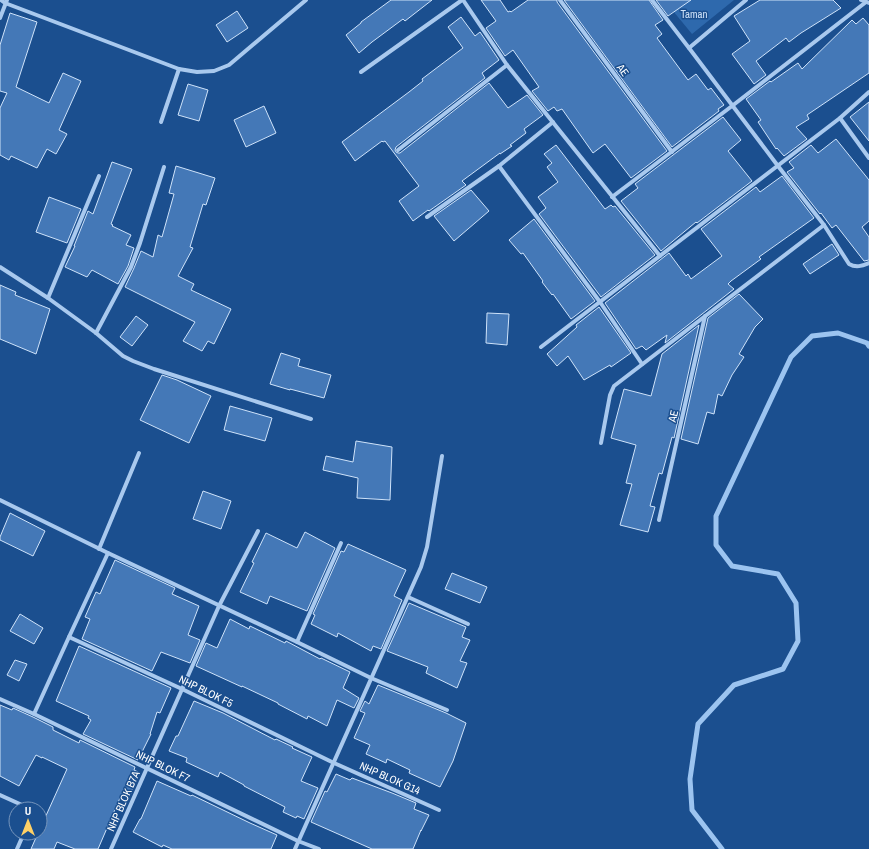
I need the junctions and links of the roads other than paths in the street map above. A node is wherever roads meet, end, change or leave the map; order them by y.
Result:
1 (1, 0) edge
2 (306, 0) edge
3 (463, 0) edge
4 (560, 0) edge
5 (652, 0) edge
6 (746, 0) edge
7 (6, 1) edge
8 (865, 2) edge
9 (0, 18) edge
10 (689, 48) junction
11 (507, 65) junction
12 (179, 69) junction
13 (361, 72) dead end
14 (869, 92) edge
15 (732, 106) junction
16 (840, 118) junction
17 (161, 122) dead end
18 (554, 122) junction
19 (398, 150) dead end
20 (672, 152) junction
21 (869, 158) edge
22 (499, 166) junction
23 (778, 166) junction
24 (164, 167) dead end
25 (99, 176) dead end
26 (612, 197) junction
27 (427, 217) dead end
28 (824, 225) junction
29 (660, 256) junction
30 (869, 263) edge
31 (0, 267) edge
32 (48, 298) junction
33 (600, 302) junction
34 (705, 316) junction
35 (96, 333) junction
36 (541, 347) dead end
37 (642, 364) junction
38 (311, 419) dead end
39 (601, 443) dead end
40 (139, 453) dead end
41 (442, 456) dead end
42 (0, 500) edge
43 (659, 520) dead end
44 (258, 531) dead end
45 (341, 543) dead end
46 (99, 549) junction
47 (108, 553) junction
48 (408, 597) junction
49 (219, 606) junction
50 (468, 624) dead end
51 (69, 637) junction
52 (297, 642) junction
53 (371, 678) junction
54 (182, 689) junction
55 (0, 699) edge
56 (446, 710) dead end
57 (34, 714) junction
58 (334, 763) junction
59 (147, 769) junction
60 (0, 795) edge
61 (13, 801) edge
62 (439, 810) dead end
63 (298, 841) junction
64 (112, 848) edge
65 (295, 849) edge
66 (319, 849) edge

1 - 7 street
2 - 12 street
3 - 11 street
3 - 13 street
4 - 20 street, AE
5 - 10 street
6 - 10 street
7 - 9 street
7 - 12 street
8 - 15 street
10 - 15 street
11 - 18 street
11 - 19 street
12 - 17 street
14 - 16 street
15 - 20 street
15 - 23 street
16 - 21 street
16 - 23 street
18 - 22 street
18 - 26 street
20 - 26 street
22 - 27 street
22 - 33 street
23 - 28 street
23 - 29 street
24 - 35 street
25 - 32 street
26 - 29 street
28 - 30 street
28 - 34 street
29 - 33 street
31 - 32 street
32 - 35 street
33 - 36 street
33 - 37 street
34 - 37 street
34 - 43 street, AE
35 - 38 street
37 - 39 street
40 - 46 street
41 - 48 street
42 - 46 street
44 - 49 street, NHP BLOK B7A
45 - 52 street
46 - 47 street
47 - 49 street
47 - 51 street
48 - 50 street
48 - 53 street
49 - 52 street
49 - 54 street, NHP BLOK B7A
51 - 54 street, NHP BLOK F5
51 - 57 street
52 - 53 street
53 - 56 street
53 - 58 street
54 - 58 street, NHP BLOK F5
54 - 59 street, NHP BLOK B7A
55 - 57 street, NHP BLOK F7
57 - 59 street, NHP BLOK F7
58 - 62 street, NHP BLOK G14
58 - 63 street
59 - 63 street, NHP BLOK F7
59 - 64 street, NHP BLOK B7A
60 - 61 street
63 - 65 street
63 - 66 street, NHP BLOK F7

